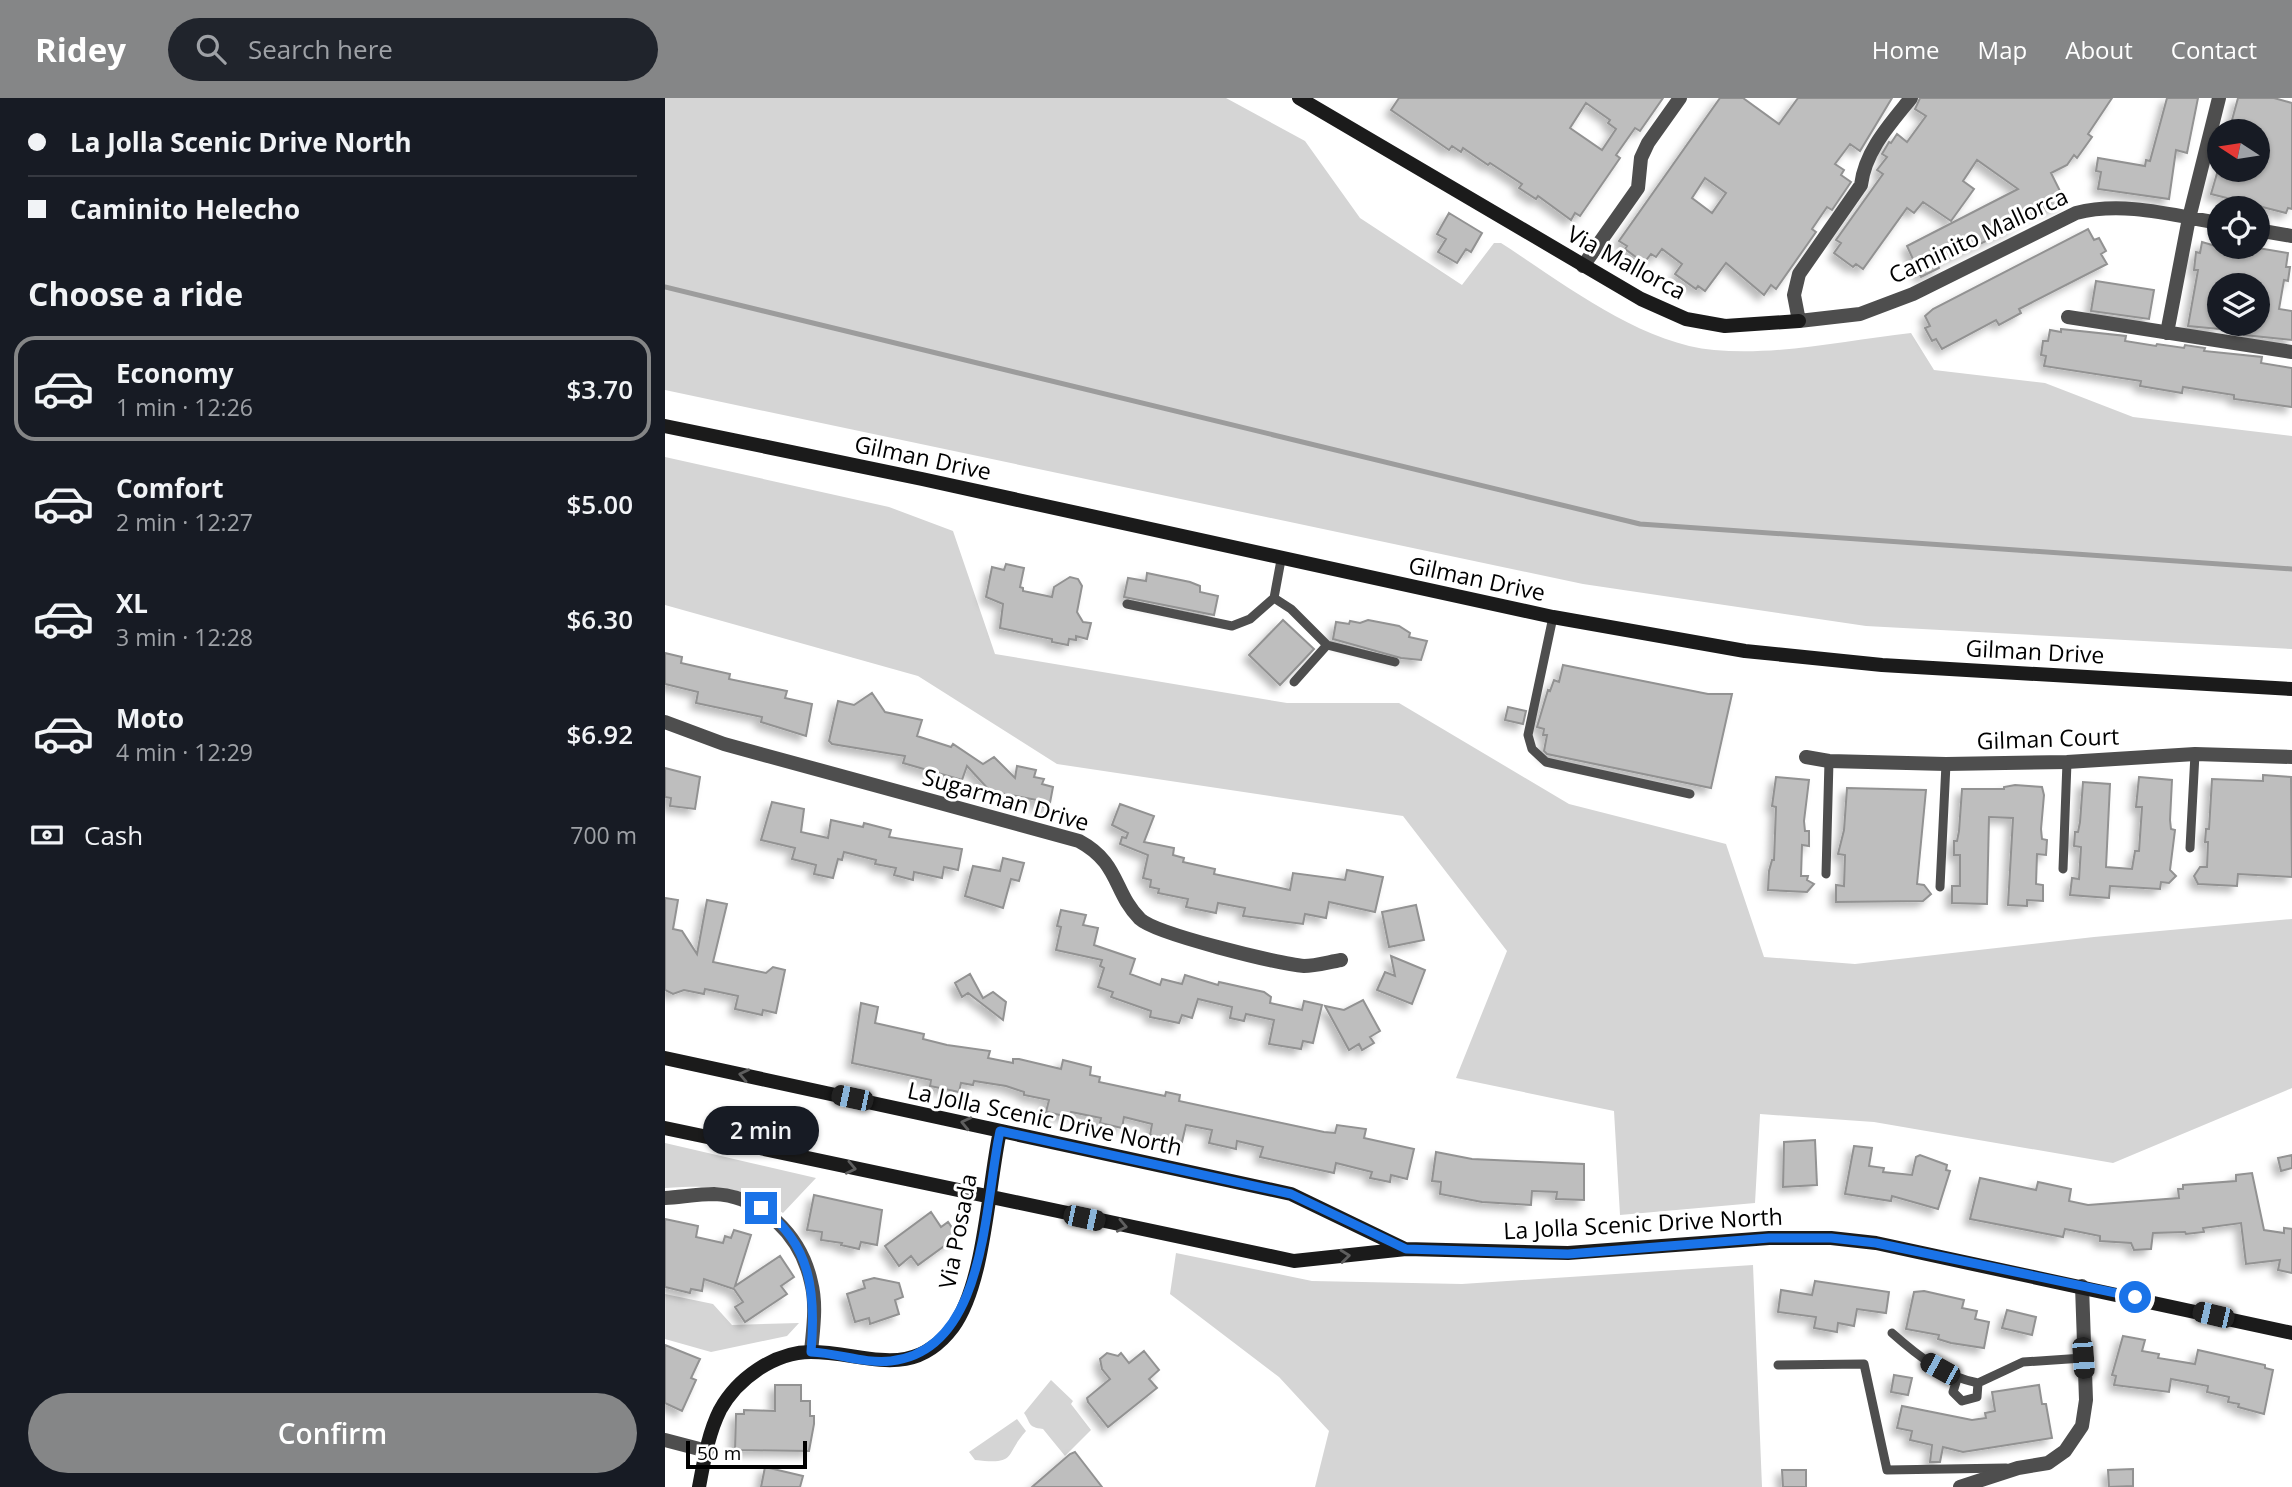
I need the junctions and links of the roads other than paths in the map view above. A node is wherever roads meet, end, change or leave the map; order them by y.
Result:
1 (1299, 98) edge
2 (1680, 98) edge
3 (1911, 98) edge
4 (2219, 98) edge
5 (2189, 218) junction
6 (2207, 221) edge
7 (2270, 232) edge
8 (2292, 236) edge
9 (1583, 266) junction
10 (2068, 317) dead end
11 (1799, 320) junction
12 (2167, 333) junction
13 (2292, 352) edge
14 (665, 426) edge
15 (1281, 560) junction
16 (1273, 598) junction
17 (1127, 604) dead end
18 (1553, 617) junction
19 (1327, 645) junction
20 (1395, 662) dead end
21 (1294, 682) dead end
22 (2292, 689) edge
23 (665, 722) edge
24 (2196, 754) junction
25 (1807, 757) dead end
26 (2292, 757) edge
27 (1829, 761) junction
28 (2067, 762) junction
29 (1946, 764) junction
30 (1690, 794) dead end
31 (2190, 848) dead end
32 (2063, 869) dead end
33 (1826, 874) dead end
34 (1940, 887) dead end
35 (1341, 960) dead end
36 (665, 1058) edge
37 (665, 1128) edge
38 (1000, 1131) junction
39 (665, 1198) edge
40 (988, 1198) junction
41 (1406, 1249) junction
42 (2082, 1286) junction
43 (1892, 1333) dead end
44 (2292, 1333) edge
45 (811, 1352) junction
46 (2083, 1358) junction
47 (1778, 1365) dead end
48 (1958, 1379) junction
49 (1978, 1383) junction
50 (665, 1440) edge
51 (706, 1451) junction
52 (2018, 1468) junction
53 (699, 1487) edge
54 (1960, 1487) edge

1 - 9 main road, Via Mallorca
2 - 9 street
3 - 11 street
4 - 5 street
5 - 6 street, Caminito Mallorca
5 - 11 street, Caminito Mallorca
5 - 12 street
7 - 8 street
9 - 11 main road, Via Mallorca
10 - 12 street
12 - 13 street
14 - 15 main road, Gilman Drive
15 - 16 lane
15 - 18 main road, Gilman Drive
16 - 17 lane
16 - 19 lane
18 - 22 main road, Gilman Drive
18 - 30 lane
19 - 20 lane
19 - 21 lane
23 - 35 street, Sugarman Drive
24 - 26 street, Gilman Court
24 - 28 street, Gilman Court
24 - 31 lane
25 - 27 street, Gilman Court
27 - 29 street, Gilman Court
27 - 33 lane
28 - 29 street, Gilman Court
28 - 32 lane
29 - 34 lane
38 -> 36 main road, La Jolla Scenic Drive North
37 -> 40 main road, La Jolla Scenic Drive North
38 - 40 main road, Via Posada
38 - 41 main road, La Jolla Scenic Drive North
39 - 45 street
40 -> 41 main road, La Jolla Scenic Drive North
40 - 45 main road, Via Posada
41 - 42 main road, La Jolla Scenic Drive North
42 - 44 main road, La Jolla Scenic Drive North
42 - 46 street
43 - 48 lane
45 - 51 main road, Via Posada
46 - 49 lane
46 - 52 street
47 - 52 lane
48 - 49 lane
48 - 49 lane
50 - 51 street
51 - 53 main road, Via Posada
52 - 54 street

